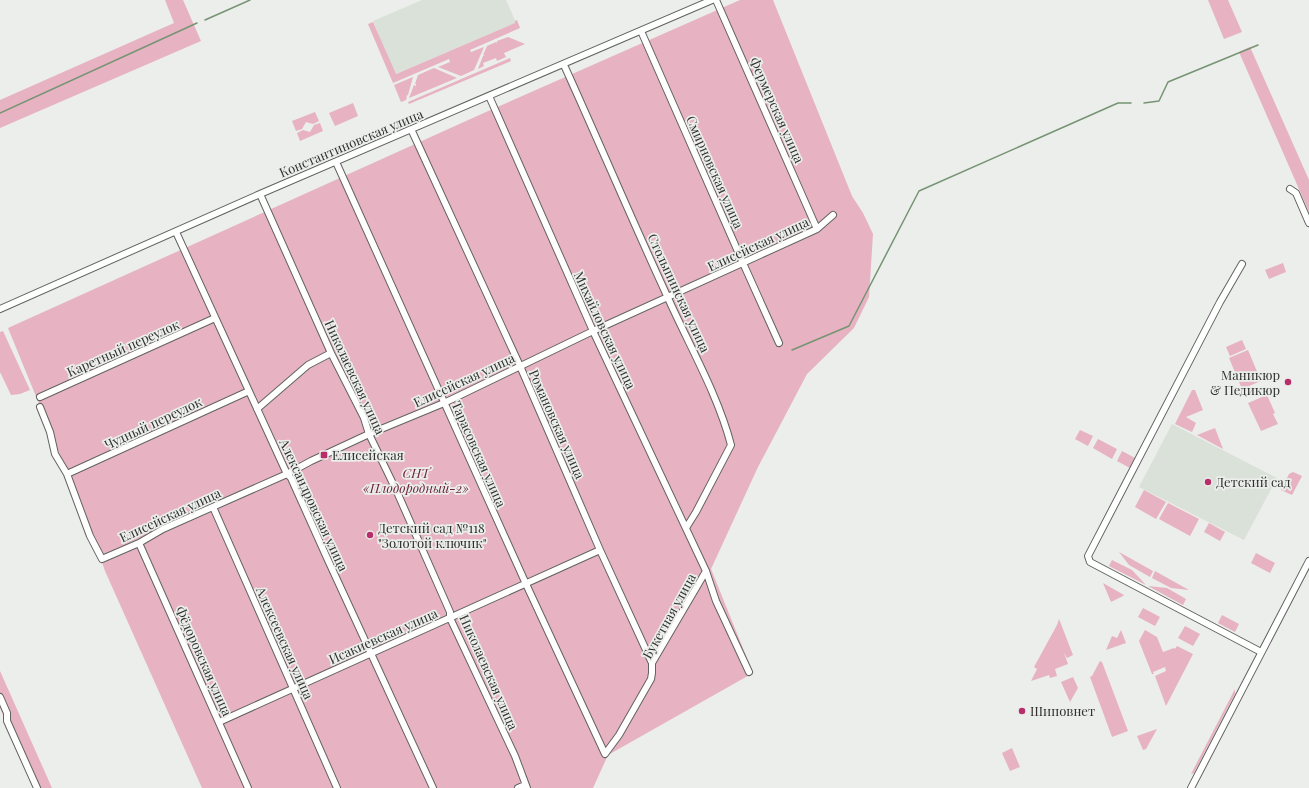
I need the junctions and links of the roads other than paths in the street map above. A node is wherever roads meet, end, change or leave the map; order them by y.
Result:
1 (712, 0) edge
2 (716, 0) edge
3 (641, 31) junction
4 (564, 65) junction
5 (489, 96) junction
6 (411, 129) junction
7 (336, 162) junction
8 (1290, 189) dead end
9 (260, 194) junction
10 (833, 215) dead end
11 (1309, 223) edge
12 (817, 230) junction
13 (176, 232) junction
14 (743, 263) junction
15 (1242, 264) dead end
16 (668, 297) junction
17 (0, 309) edge
18 (215, 318) junction
19 (593, 331) junction
20 (779, 343) dead end
21 (331, 353) junction
22 (520, 366) junction
23 (249, 391) junction
24 (40, 397) dead end
25 (444, 403) junction
26 (40, 407) dead end
27 (257, 409) junction
28 (369, 434) junction
29 (67, 474) junction
30 (287, 474) junction
31 (213, 507) junction
32 (686, 528) junction
33 (139, 542) junction
34 (600, 550) junction
35 (1309, 561) edge
36 (706, 571) junction
37 (526, 584) junction
38 (450, 618) junction
39 (1261, 652) junction
40 (371, 654) junction
41 (652, 663) junction
42 (749, 672) dead end
43 (292, 688) junction
44 (0, 697) edge
45 (219, 722) junction
46 (605, 754) joint
47 (526, 786) edge
48 (37, 788) edge
49 (248, 788) edge
50 (337, 788) edge
51 (433, 788) edge
52 (518, 788) edge
53 (1191, 788) edge

1 - 3 street, Константиновская улица
2 - 12 street, Фермерская улица
3 - 4 street, Константиновская улица
3 - 14 street, Смирновская улица
4 - 5 street, Константиновская улица
4 - 16 street, Столыпинская улица
5 - 6 street, Константиновская улица
5 - 19 street, Михайловская улица
6 - 7 street, Константиновская улица
6 - 22 street, Романовская улица
7 - 9 street, Константиновская улица
7 - 25 street, Тарасовская улица
8 - 11 street
9 - 13 street, Константиновская улица
9 - 21 street, Николаевская улица
10 - 12 street, Елисейская улица
12 - 14 street, Елисейская улица
13 - 17 street, Константиновская улица
13 - 18 street, Александровская улица
14 - 16 street, Елисейская улица
14 - 20 street, Смирновская улица
15 - 39 street
16 - 19 street, Елисейская улица
16 - 32 street, Столыпинская улица
18 - 23 street, Александровская улица
18 - 24 street, Каретный переулок
19 - 22 street, Елисейская улица
19 - 32 street, Михайловская улица
21 - 27 street
21 - 28 street, Николаевская улица
22 - 25 street, Елисейская улица
22 - 34 street, Романовская улица
23 - 27 street, Александровская улица
23 - 29 street, Чудный переулок
25 - 28 street, Елисейская улица
25 - 37 street, Тарасовская улица
26 - 29 street
27 - 30 street, Александровская улица
28 - 30 street, Елисейская улица
28 - 38 street, Николаевская улица
29 - 33 street, Елисейская улица
30 - 31 street, Елисейская улица
30 - 40 street, Александровская улица
31 - 33 street, Елисейская улица
31 - 43 street, Алексеевская улица
32 - 36 street, Михайловская улица
33 - 45 street, Фёдоровская улица
34 - 37 street, Исакиевская улица
34 - 41 street, Романовская улица
35 - 39 street
36 - 41 street, Букетная улица
36 - 42 street
37 - 38 street, Исакиевская улица
37 - 46 street, Тарасовская улица
38 - 40 street, Исакиевская улица
38 - 47 street, Николаевская улица
39 - 53 street
40 - 43 street, Исакиевская улица
40 - 51 street, Александровская улица
41 - 46 street, Букетная улица
43 - 45 street, Исакиевская улица
43 - 50 street, Алексеевская улица
44 - 48 street
45 - 49 street, Фёдоровская улица
47 - 52 street

